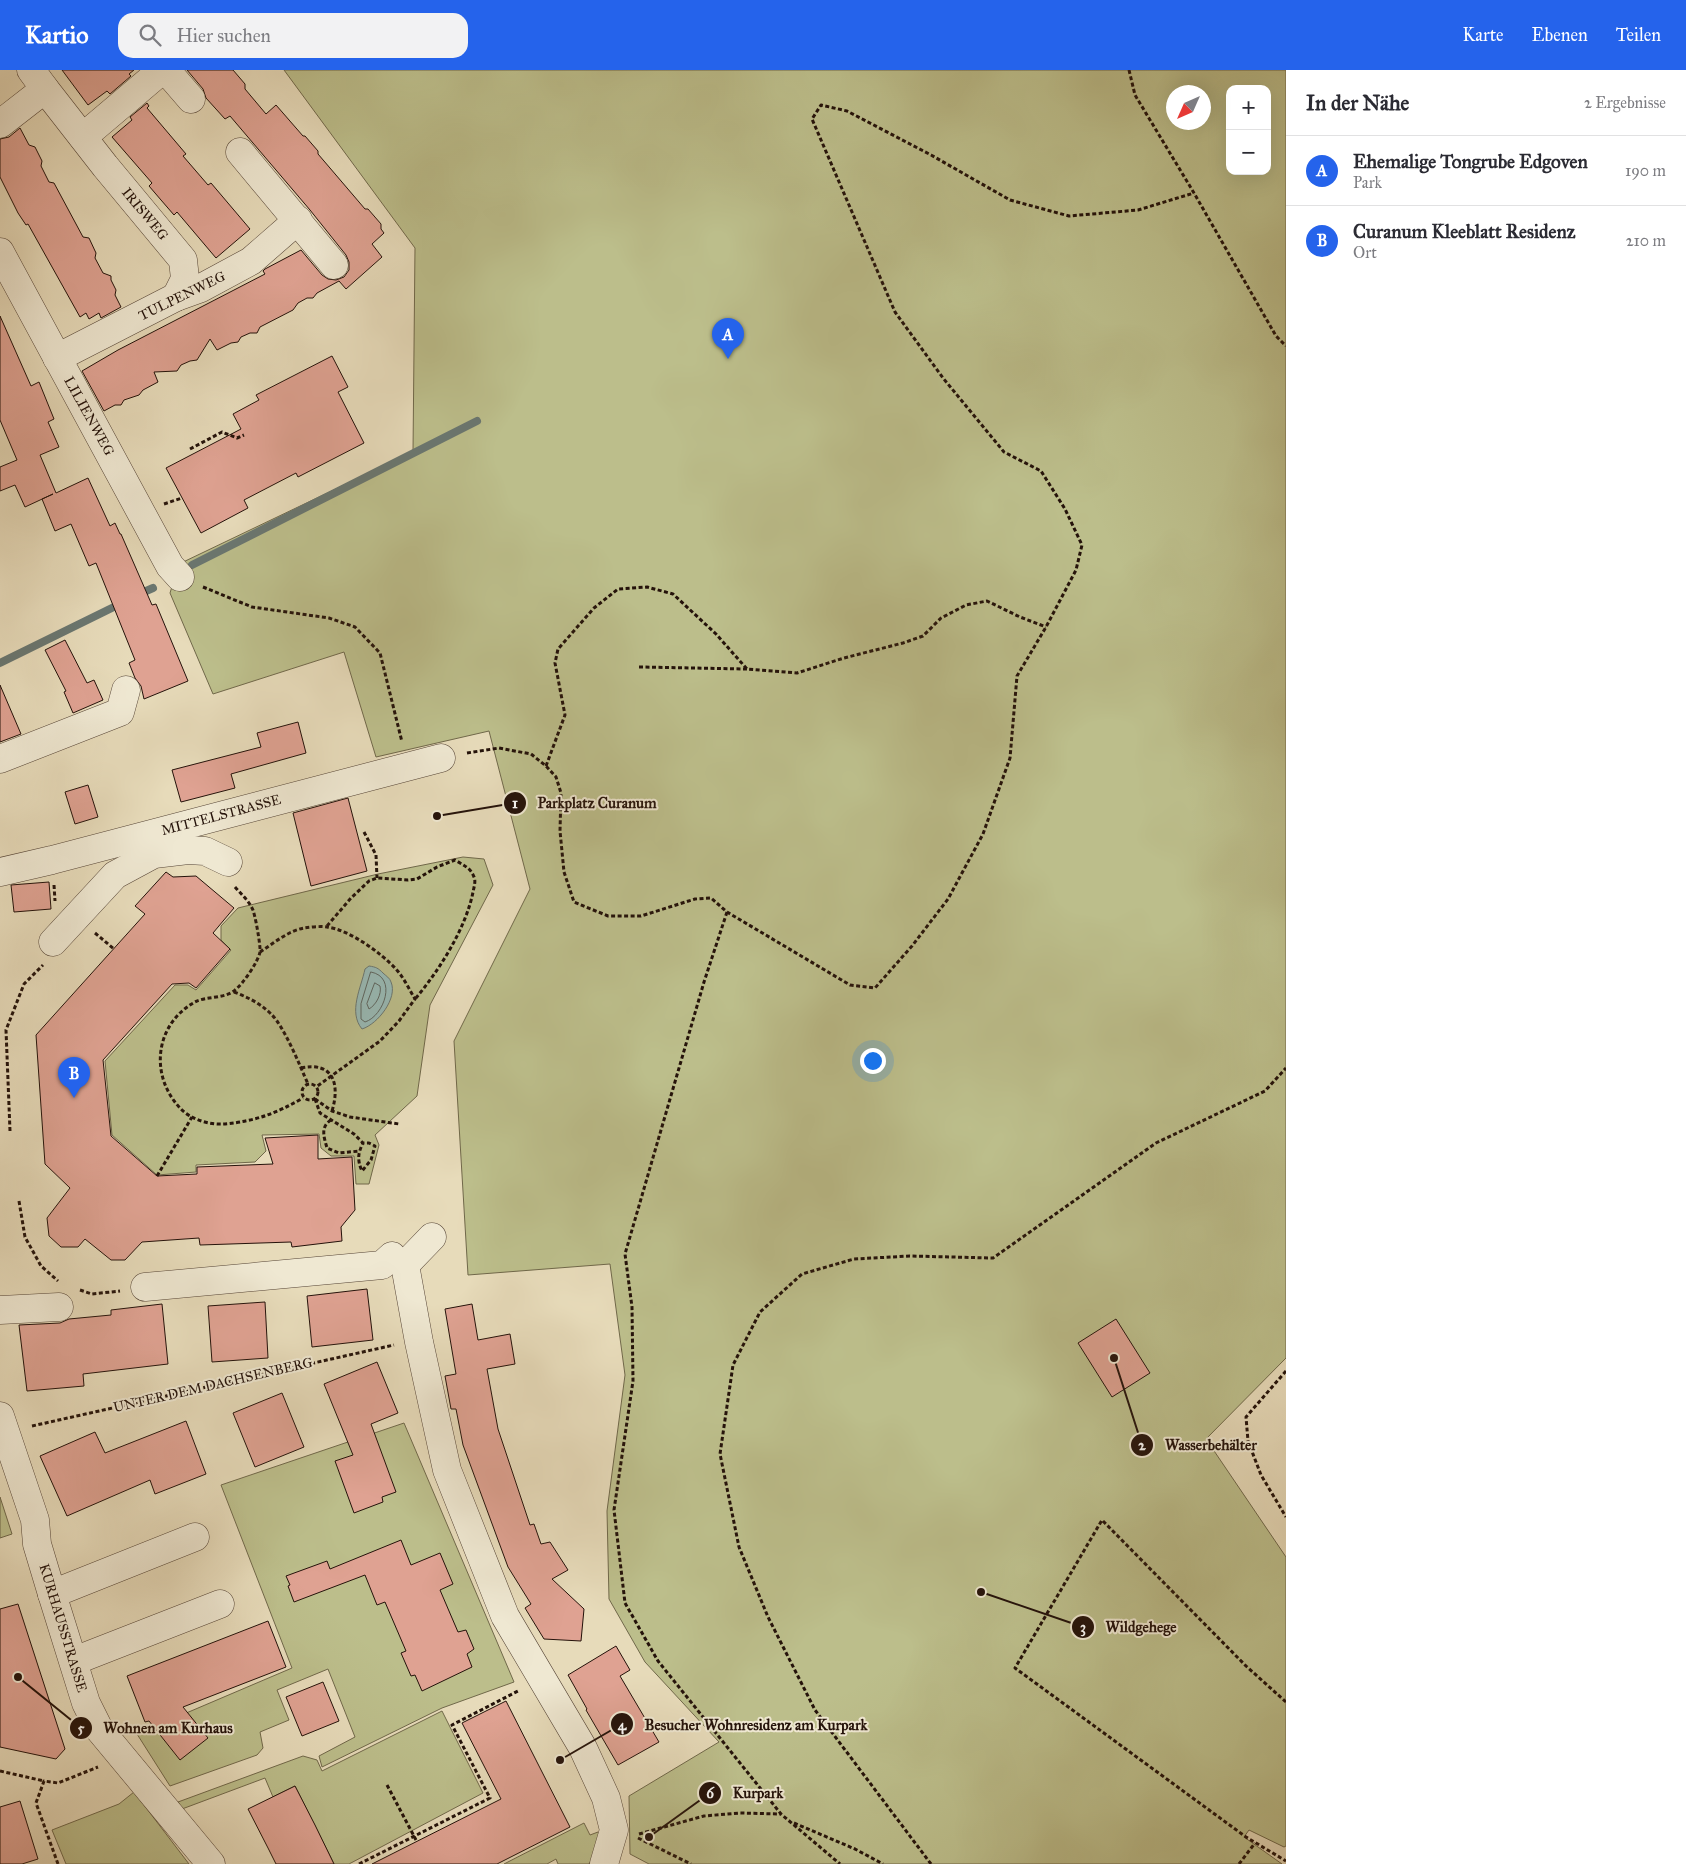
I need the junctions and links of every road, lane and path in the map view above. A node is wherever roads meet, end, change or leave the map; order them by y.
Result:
1 (162, 70) edge
2 (166, 70) edge
3 (1129, 70) edge
4 (38, 79) edge
5 (191, 99) dead end
6 (0, 124) edge
7 (83, 137) junction
8 (240, 152) dead end
9 (1194, 192) junction
10 (298, 220) junction
11 (0, 252) edge
12 (334, 265) dead end
13 (176, 297) junction
14 (1286, 346) edge
15 (57, 358) junction
16 (244, 435) dead end
17 (190, 449) dead end
18 (175, 572) joint
19 (1046, 627) junction
20 (639, 667) dead end
21 (748, 669) junction
22 (126, 690) dead end
23 (0, 758) edge
24 (441, 758) joint
25 (546, 766) junction
26 (408, 767) junction
27 (364, 832) dead end
28 (52, 860) junction
29 (0, 872) edge
30 (231, 874) joint
31 (377, 878) junction
32 (727, 912) junction
33 (327, 926) junction
34 (57, 941) junction
35 (260, 952) junction
36 (234, 992) junction
37 (415, 999) junction
38 (301, 1068) junction
39 (1286, 1068) edge
40 (332, 1076) junction
41 (308, 1084) junction
42 (316, 1087) junction
43 (303, 1098) junction
44 (315, 1099) junction
45 (332, 1111) junction
46 (192, 1117) junction
47 (330, 1120) junction
48 (399, 1124) dead end
49 (10, 1130) dead end
50 (364, 1143) junction
51 (360, 1151) junction
52 (157, 1176) dead end
53 (19, 1201) dead end
54 (432, 1237) dead end
55 (392, 1256) dead end
56 (145, 1287) joint
57 (65, 1293) junction
58 (0, 1310) edge
59 (419, 1342) junction
60 (1286, 1371) edge
61 (4, 1424) edge
62 (1286, 1517) edge
63 (195, 1537) dead end
64 (52, 1594) junction
65 (220, 1604) dead end
66 (74, 1661) junction
67 (541, 1679) junction
68 (1286, 1702) edge
69 (119, 1753) junction
70 (0, 1771) edge
71 (44, 1781) junction
72 (387, 1785) dead end
73 (781, 1814) junction
74 (791, 1822) junction
75 (414, 1836) junction
76 (416, 1840) dead end
77 (1255, 1843) junction
78 (1285, 1859) edge
79 (58, 1864) edge
80 (211, 1864) edge
81 (359, 1864) edge
82 (604, 1864) edge
83 (691, 1864) edge
84 (840, 1864) edge
85 (883, 1864) edge
86 (931, 1864) edge
87 (1239, 1864) edge

1 - 7 street
2 - 5 street
3 - 9 path
4 - 6 street, IRISWEG
4 - 7 street, IRISWEG
7 - 13 street, IRISWEG
8 - 10 street
9 - 14 path
9 - 19 path
10 - 12 street
10 - 13 street, TULPENWEG
11 - 15 street, LILIENWEG
13 - 15 street, TULPENWEG
15 - 18 street, LILIENWEG
16 - 17 path
18 - 26 path
19 - 21 path
19 - 32 path
20 - 21 path
21 - 25 path
22 - 23 street
24 - 25 path
24 - 26 street, MITTELSTRASSE
25 - 32 path
26 - 28 street, MITTELSTRASSE
27 - 31 path
28 - 29 street, MITTELSTRASSE
28 - 34 path
30 - 34 street
30 - 35 path
31 - 33 path
31 - 37 path
32 - 73 path
33 - 35 path
33 - 37 path
34 - 49 path
35 - 36 path
36 - 38 path
36 - 46 path
37 - 40 path
38 - 40 path
38 - 41 path
39 - 86 path
40 - 42 path
40 - 45 path
41 - 42 path
41 - 43 path
42 - 44 path
43 - 44 path
43 - 46 path
44 - 45 path
44 - 47 path
45 - 48 path
46 - 52 path
47 - 50 path
47 - 51 path
50 - 51 path
50 - 51 path
53 - 57 path
54 - 59 street
55 - 56 street
56 - 57 path
57 - 58 street
59 - 61 path, UNTER DEM DACHSENBERG
59 - 67 street
60 - 62 path
61 - 64 street, KURHAUSSTRASSE
63 - 64 street
64 - 66 street, KURHAUSSTRASSE
65 - 66 street
66 - 69 street, KURHAUSSTRASSE
67 - 75 path
67 - 82 street
68 - 77 path
69 - 71 path
69 - 80 street, KURHAUSSTRASSE
70 - 71 path
71 - 79 path
72 - 75 path
73 - 74 path
73 - 83 path
74 - 84 path
74 - 85 path
75 - 76 path
75 - 81 path
77 - 78 path
77 - 87 path

